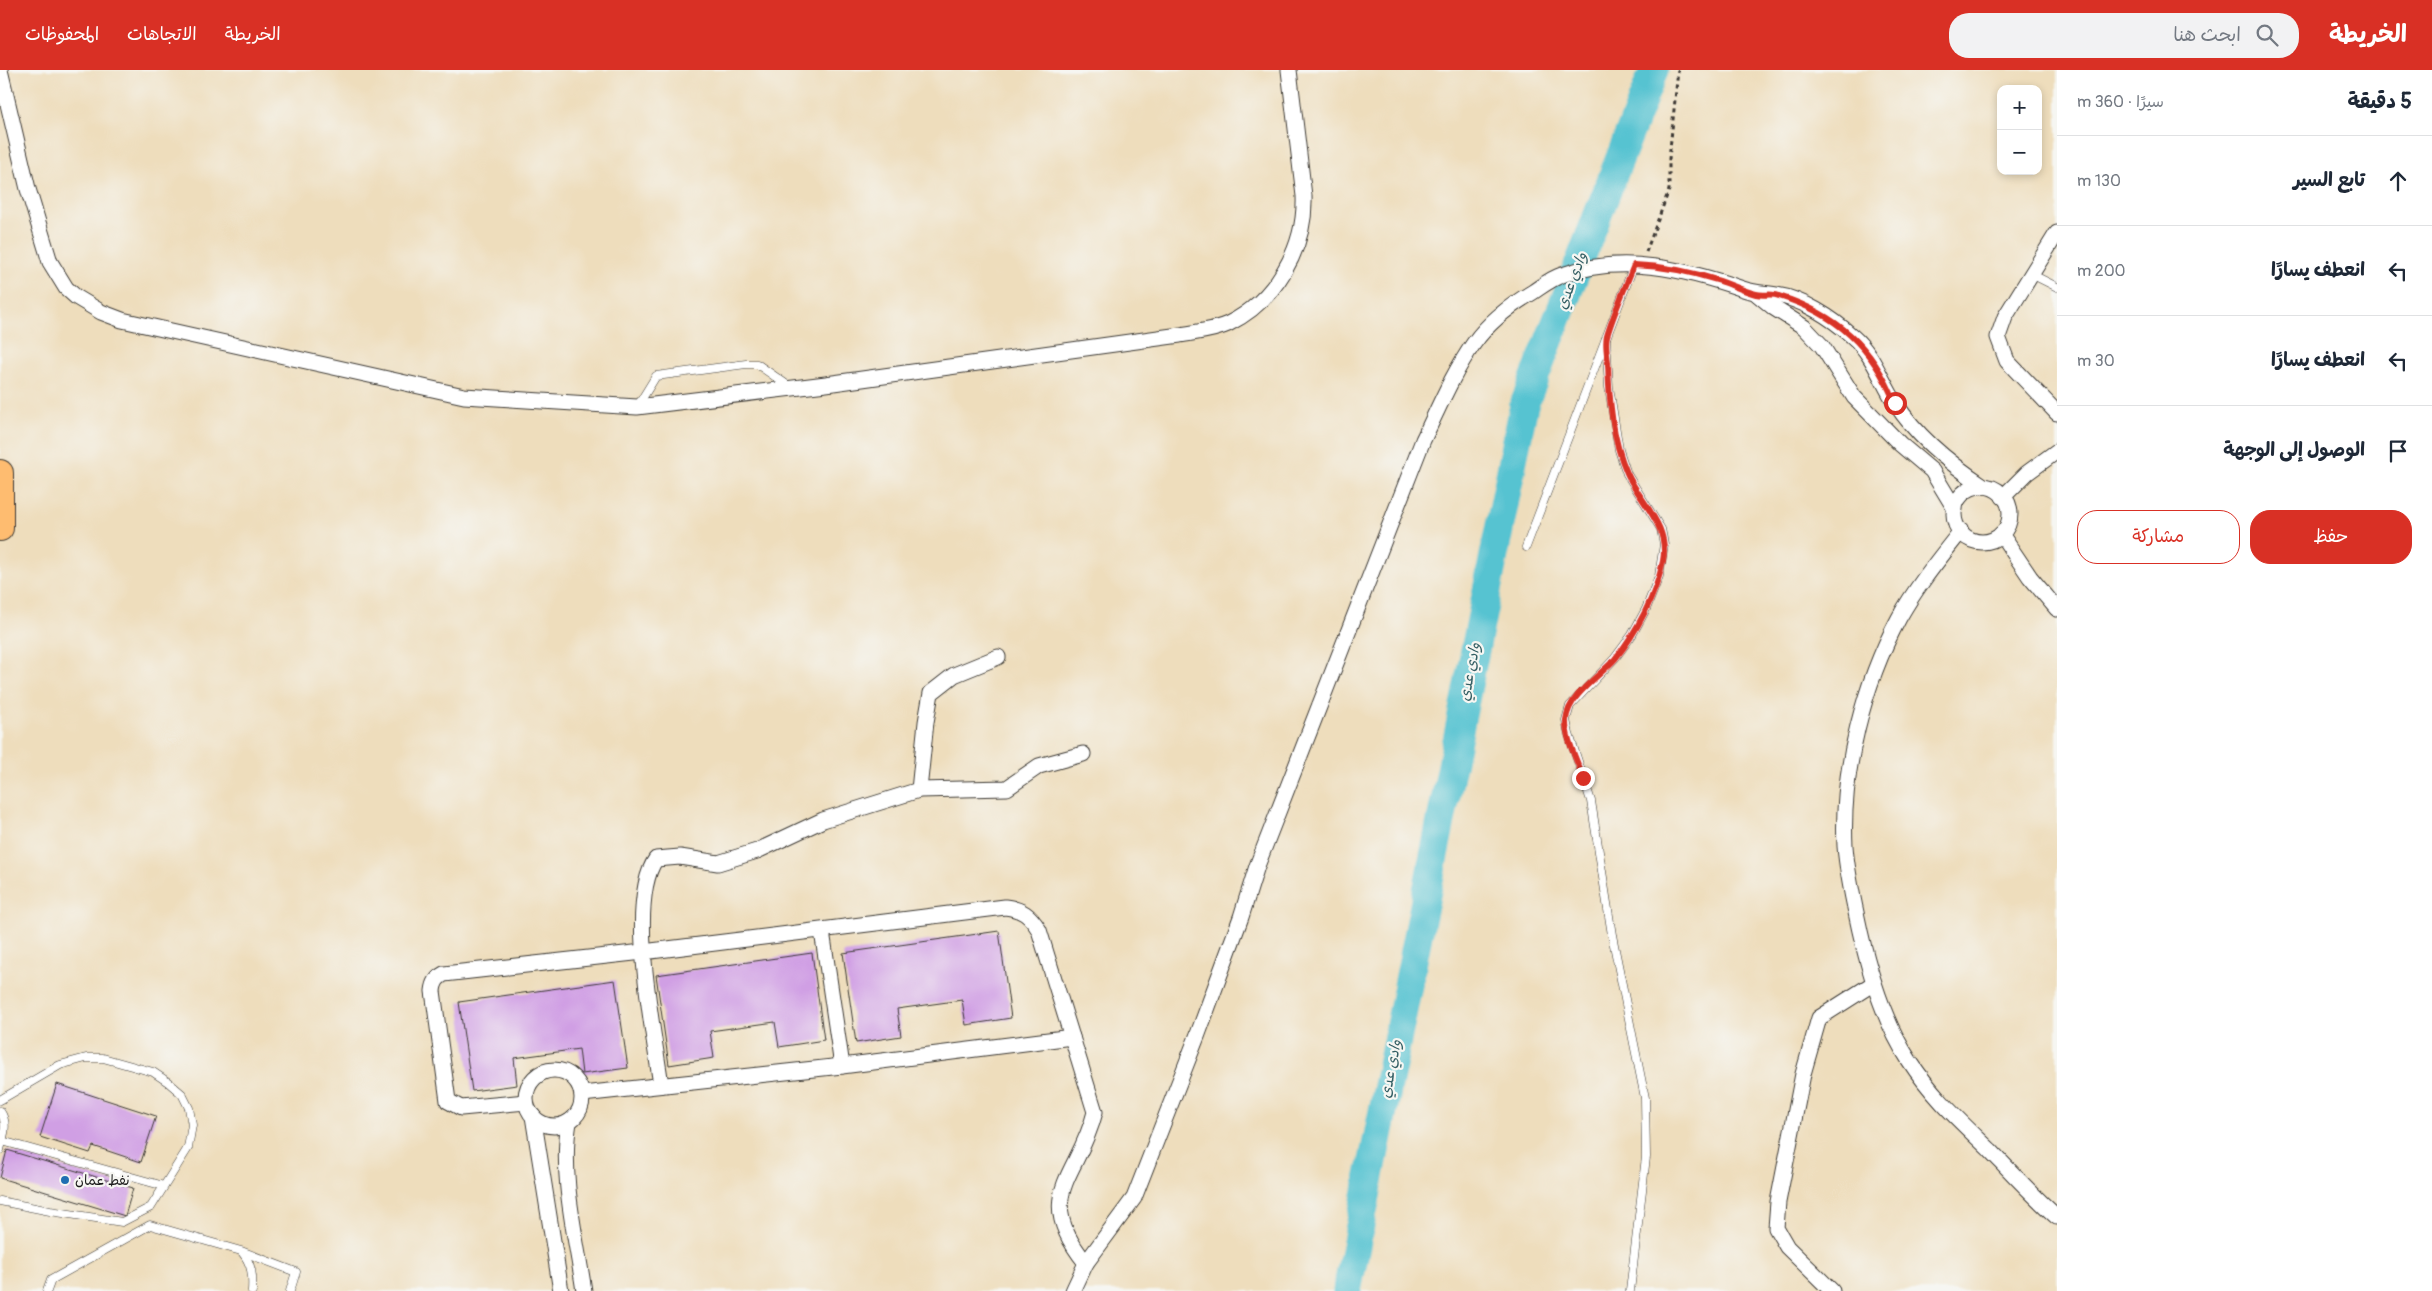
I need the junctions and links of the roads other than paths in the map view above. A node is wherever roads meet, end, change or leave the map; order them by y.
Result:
1 (0, 70) edge
2 (1289, 70) edge
3 (2057, 233) edge
4 (1638, 265) junction
5 (2032, 274) junction
6 (2057, 287) edge
7 (1758, 294) junction
8 (1606, 338) junction
9 (791, 388) junction
10 (637, 407) junction
11 (2057, 413) edge
12 (2057, 451) edge
13 (0, 473) edge
14 (1984, 486) junction
15 (2004, 497) junction
16 (1955, 509) junction
17 (0, 528) edge
18 (1960, 531) junction
19 (2001, 534) junction
20 (1526, 547) dead end
21 (2057, 610) edge
22 (998, 657) dead end
23 (1083, 754) dead end
24 (920, 790) junction
25 (822, 931) junction
26 (643, 952) junction
27 (1874, 984) junction
28 (1072, 1037) junction
29 (842, 1066) junction
30 (661, 1085) junction
31 (582, 1094) junction
32 (0, 1100) edge
33 (526, 1102) junction
34 (0, 1111) edge
35 (533, 1116) junction
36 (570, 1122) junction
37 (2, 1141) junction
38 (0, 1150) edge
39 (164, 1186) junction
40 (0, 1201) edge
41 (2057, 1217) edge
42 (241, 1251) junction
43 (1086, 1263) junction
44 (47, 1291) edge
45 (252, 1291) edge
46 (290, 1291) edge
47 (561, 1291) edge
48 (584, 1291) edge
49 (1073, 1291) edge
50 (1630, 1291) edge
51 (1832, 1291) edge

1 - 10 street
2 - 9 street
3 - 5 street
4 - 7 street
4 - 8 lane
4 - 43 street
5 - 6 lane
5 - 11 street
7 - 14 street
7 - 16 street
8 - 20 lane
8 - 50 lane
9 - 10 street
9 - 10 lane
12 - 15 street
13 - 17 highway
14 - 15 street
14 - 16 street
15 - 19 street
16 - 18 street
18 - 19 street
18 - 27 street
19 - 21 street
22 - 24 street
23 - 24 street
24 - 26 street
25 - 26 street
25 - 28 street
25 - 29 street
26 - 30 street
26 - 33 street
27 - 41 street
27 - 51 street
28 - 29 street
28 - 43 street
29 - 30 street
30 - 31 street
31 - 33 street
31 - 36 street
32 - 39 lane
33 - 35 street
34 - 37 lane
35 - 36 street
35 - 47 street
36 - 48 street
37 - 38 lane
37 - 39 lane
39 - 40 lane
42 - 44 lane
42 - 45 lane
42 - 46 lane
43 - 49 street

